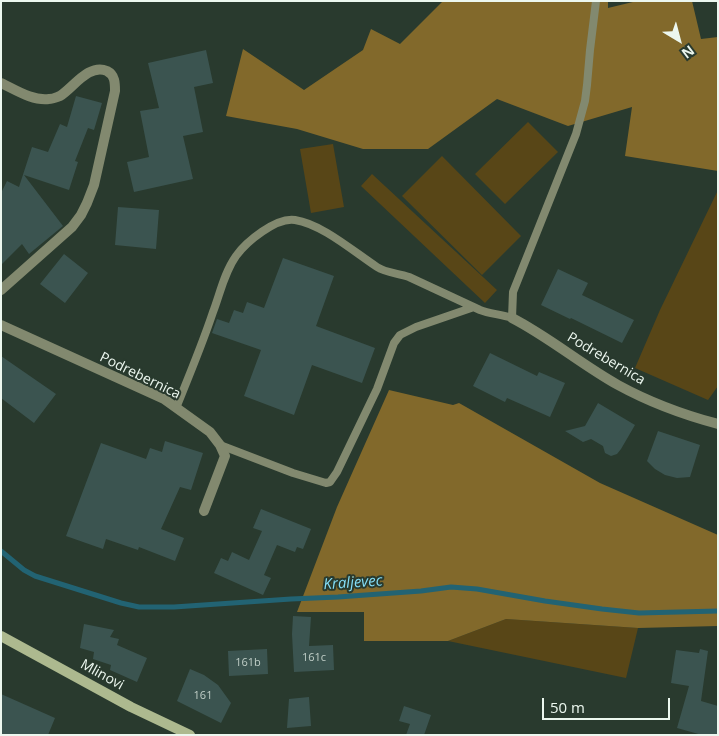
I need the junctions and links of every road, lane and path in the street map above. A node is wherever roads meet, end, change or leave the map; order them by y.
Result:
1 (596, 1) edge
2 (1, 83) edge
3 (1, 290) edge
4 (474, 307) junction
5 (512, 318) junction
6 (1, 325) edge
7 (176, 408) junction
8 (718, 424) edge
9 (220, 445) junction
10 (204, 511) dead end
11 (1, 636) edge
12 (190, 735) edge

1 - 5 lane
2 - 3 street
4 - 5 lane
4 - 7 lane
4 - 9 lane
5 - 8 street, Podrebernica
6 - 7 street, Podrebernica
7 - 9 street, Podrebernica
9 - 10 street
11 - 12 main road, Mlinovi

